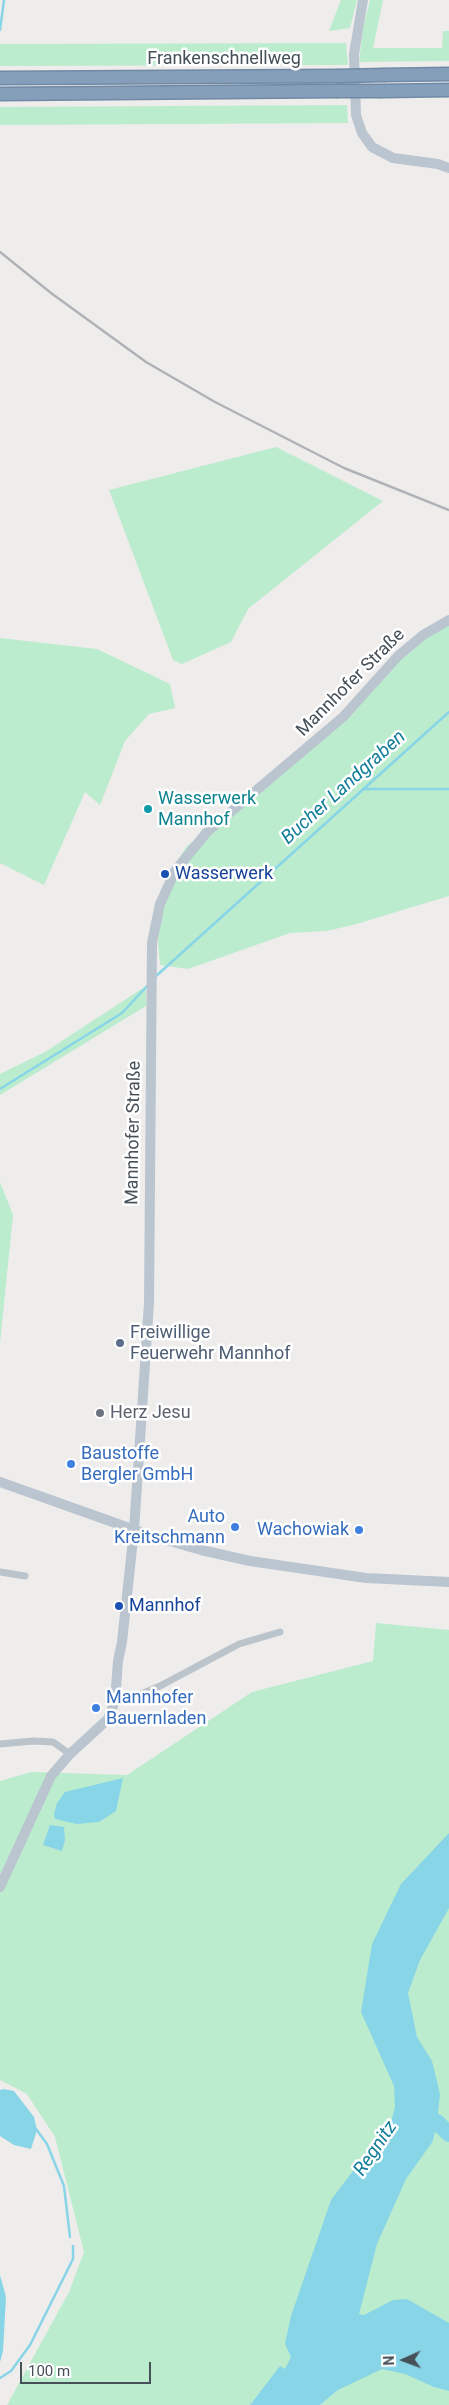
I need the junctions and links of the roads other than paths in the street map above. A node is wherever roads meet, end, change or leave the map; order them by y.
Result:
1 (363, 0) edge
2 (449, 74) edge
3 (0, 78) edge
4 (449, 90) edge
5 (0, 94) edge
6 (449, 168) edge
7 (449, 620) edge
8 (0, 1482) edge
9 (134, 1530) junction
10 (0, 1572) edge
11 (25, 1576) dead end
12 (449, 1582) edge
13 (280, 1632) dead end
14 (115, 1701) junction
15 (0, 1744) edge
16 (70, 1754) junction
17 (0, 1887) edge

1 - 6 street
2 - 3 highway, Frankenschnellweg, bridge
4 - 5 highway, Frankenschnellweg, bridge
7 - 9 street, Mannhofer Straße
8 - 9 street
9 - 12 street
9 - 14 street, Mannhofer Straße
10 - 11 street
13 - 14 street
14 - 16 street, Mannhofer Straße
15 - 16 street
16 - 17 street, Mannhofer Straße

